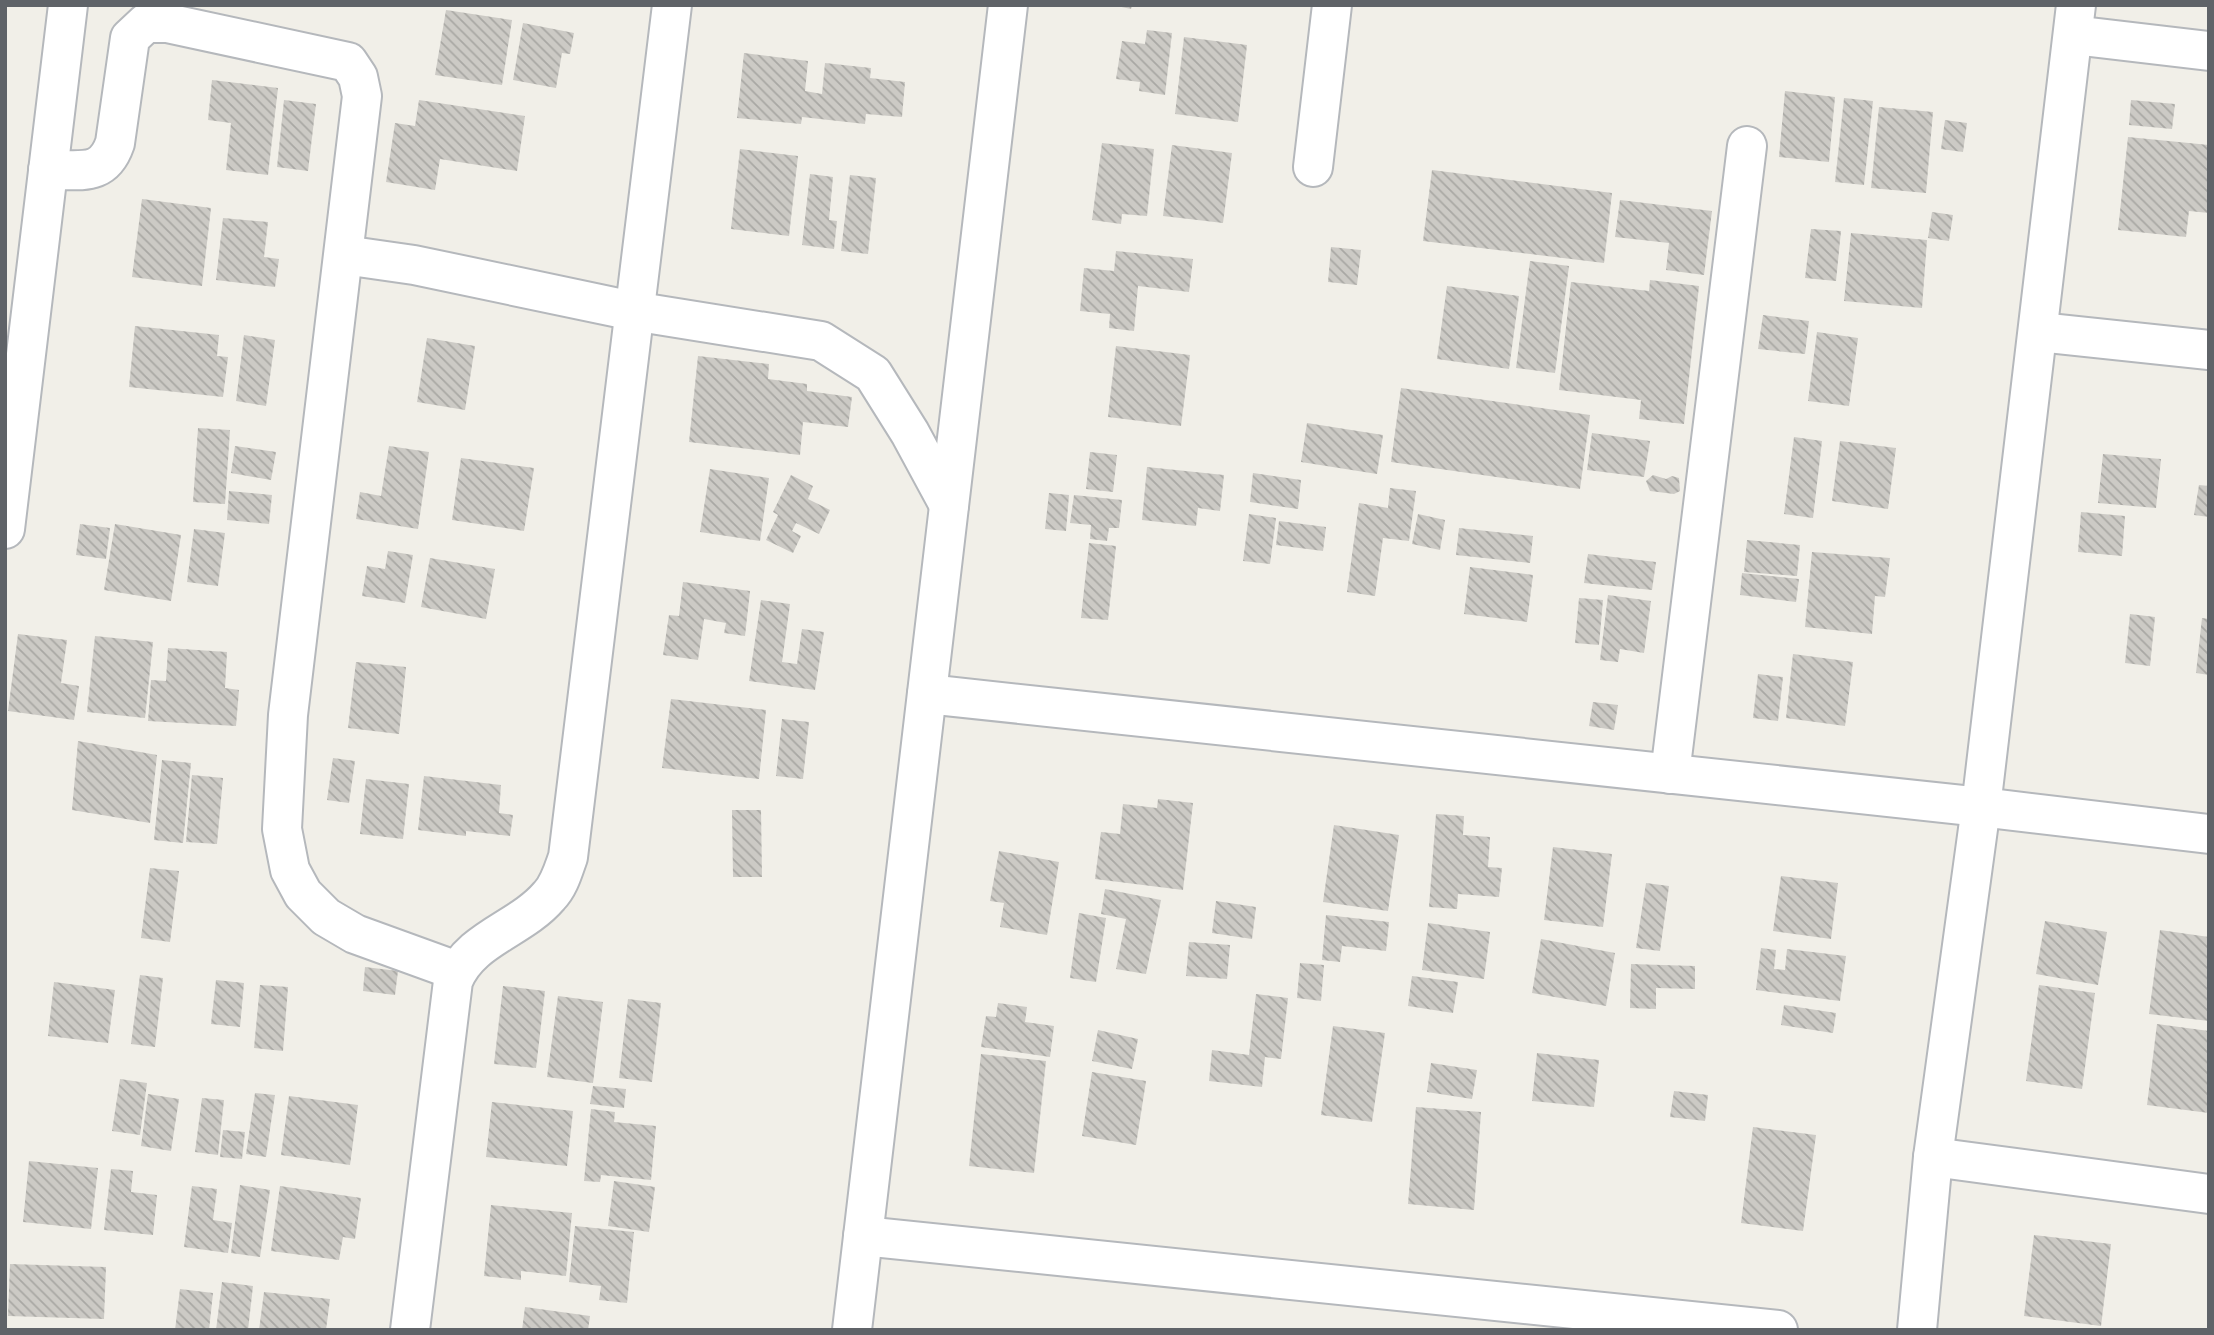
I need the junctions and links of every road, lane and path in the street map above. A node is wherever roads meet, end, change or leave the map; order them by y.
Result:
1 (68, 5) edge
2 (672, 5) edge
3 (1008, 5) edge
4 (1332, 5) edge
5 (2074, 20) edge
6 (2209, 51) edge
7 (1747, 146) dead end
8 (1313, 167) dead end
9 (48, 170) junction
10 (344, 255) junction
11 (633, 310) junction
12 (16, 330) edge
13 (2039, 332) junction
14 (2209, 351) edge
15 (949, 505) junction
16 (5, 529) edge
17 (927, 694) junction
18 (1670, 774) junction
19 (1981, 807) junction
20 (2209, 834) edge
21 (457, 971) junction
22 (1933, 1157) junction
23 (2209, 1194) edge
24 (863, 1236) junction
25 (410, 1330) edge
26 (852, 1330) edge
27 (1779, 1330) edge
28 (1917, 1330) edge

1 - 9 street
2 - 11 street
3 - 15 street
4 - 8 street
5 - 6 street
5 - 13 street
7 - 18 street
9 - 10 street
9 - 12 street
10 - 11 street
10 - 21 street
11 - 15 street
11 - 21 street
12 - 16 street
13 - 14 street
13 - 19 street
15 - 17 street
17 - 18 street
17 - 24 street
18 - 19 street
19 - 20 street
19 - 22 street
21 - 25 street
22 - 23 street
22 - 28 street
24 - 26 street
24 - 27 street

